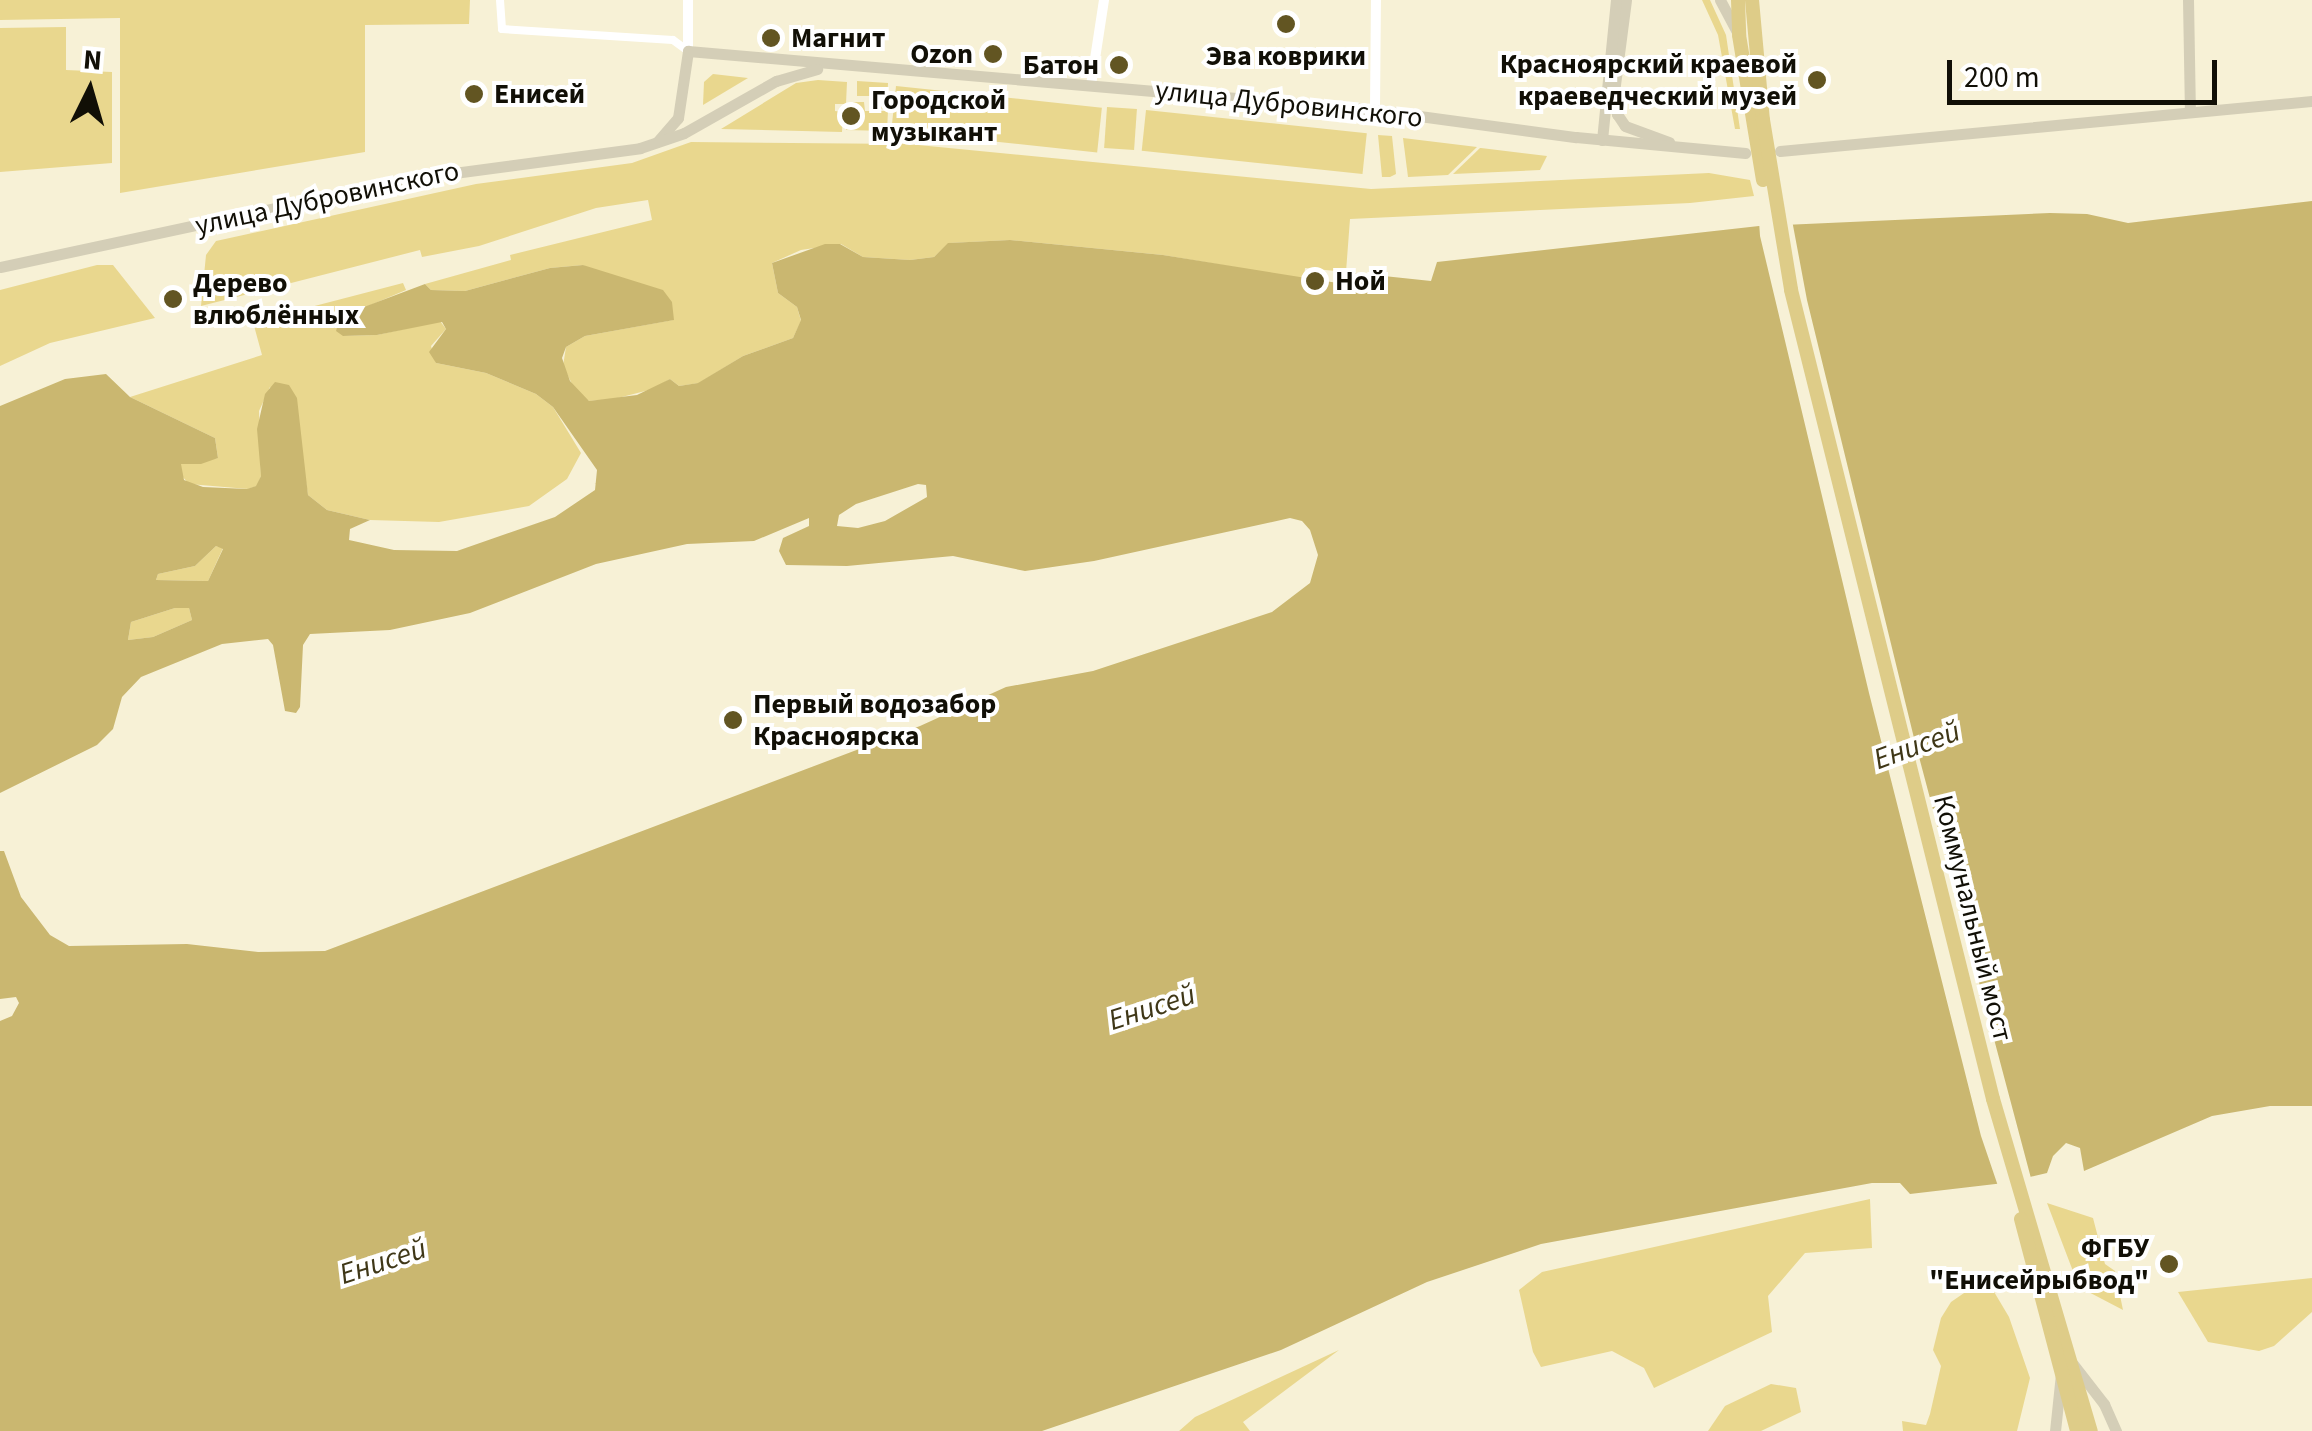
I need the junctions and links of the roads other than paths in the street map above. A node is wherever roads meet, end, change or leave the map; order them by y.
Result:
1 (500, 0) edge
2 (688, 0) edge
3 (1104, 0) edge
4 (1376, 0) edge
5 (1616, 0) edge
6 (1626, 0) edge
7 (1720, 0) edge
8 (1738, 0) edge
9 (1752, 0) edge
10 (2188, 0) edge
11 (1738, 35) junction
12 (688, 51) junction
13 (831, 66) junction
14 (1091, 84) junction
15 (2312, 102) edge
16 (1375, 110) junction
17 (2190, 112) junction
18 (1757, 121) junction
19 (1602, 140) junction
20 (657, 142) junction
21 (1697, 150) junction
22 (1780, 150) dead end
23 (1745, 153) dead end
24 (0, 267) edge
25 (2067, 1367) junction
26 (2056, 1431) edge
27 (2077, 1431) edge
28 (2091, 1431) edge
29 (2116, 1431) edge

1 - 12 street, улица Дубровинского
2 - 12 street
3 - 14 street
4 - 16 street
5 - 19 main road
6 - 21 main road
7 - 11 main road
8 - 11 highway
9 - 18 highway
10 - 17 main road
11 - 18 highway
12 - 13 main road, улица Дубровинского
12 - 20 main road
13 - 14 main road, улица Дубровинского
13 - 20 main road, улица Дубровинского
14 - 16 main road, улица Дубровинского
15 - 17 main road
16 - 19 main road, улица Дубровинского
17 - 22 main road
18 - 25 highway, Коммунальный мост
19 - 21 main road, улица Дубровинского
20 - 24 main road, улица Дубровинского
21 - 23 main road, улица Дубровинского
25 - 26 main road
25 - 27 highway, Коммунальный мост
25 - 28 highway, Коммунальный мост
25 - 29 main road

